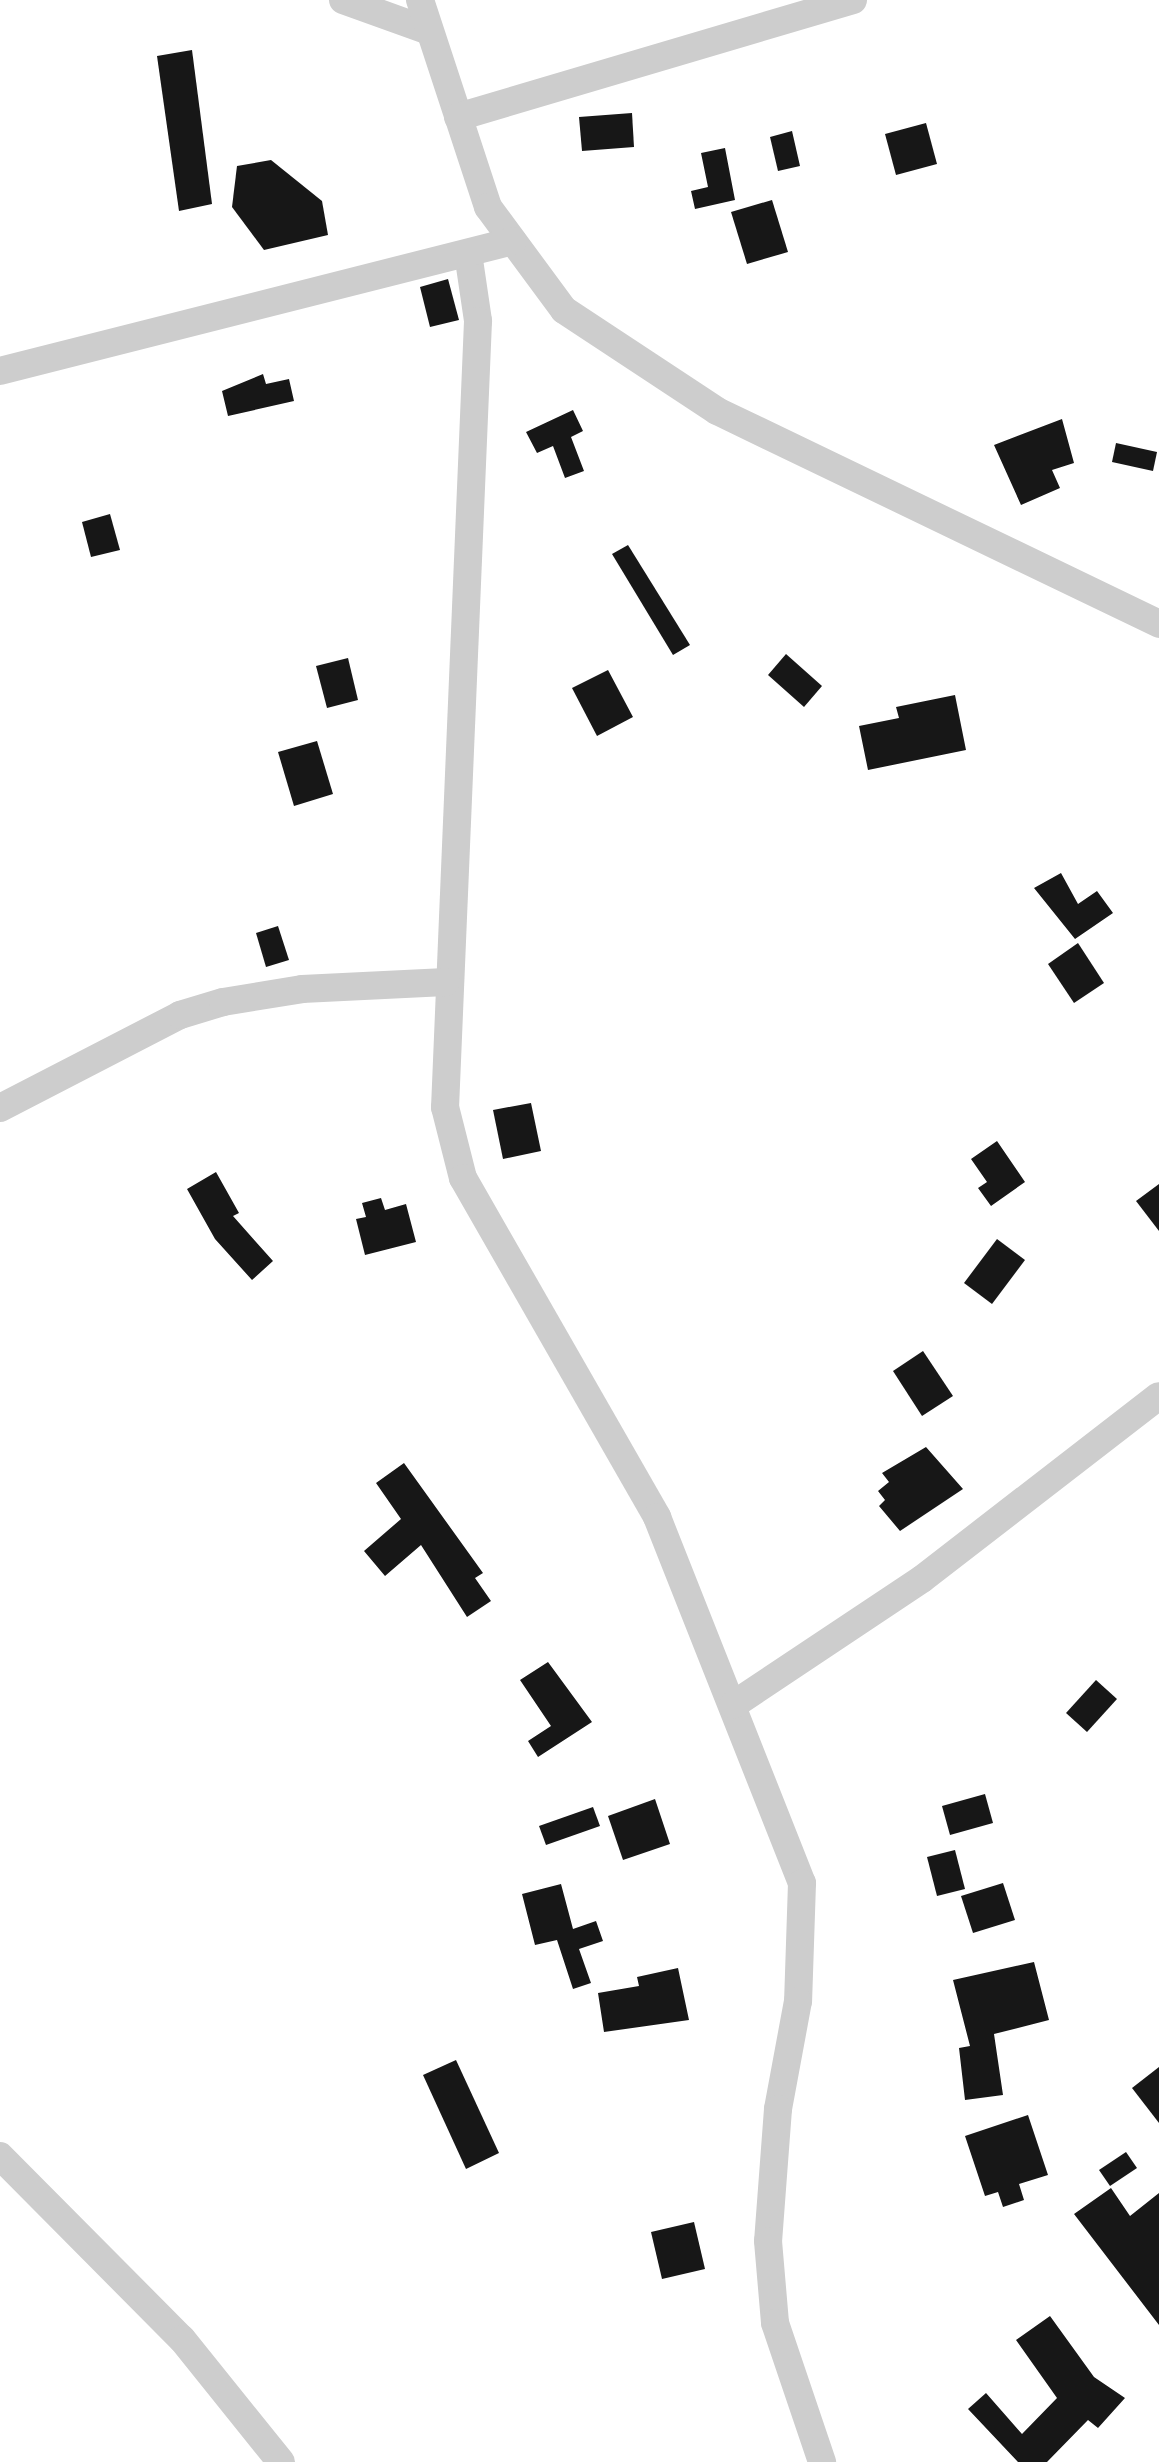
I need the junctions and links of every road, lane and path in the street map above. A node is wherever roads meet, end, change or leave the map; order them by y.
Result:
1 (343, 0) edge
2 (420, 0) edge
3 (853, 0) edge
4 (429, 31) junction
5 (458, 117) junction
6 (513, 241) junction
7 (468, 253) junction
8 (0, 371) edge
9 (1159, 624) edge
10 (446, 982) junction
11 (0, 1108) edge
12 (1159, 1396) edge
13 (733, 1705) junction
14 (0, 2156) edge
15 (281, 2462) edge
16 (822, 2462) edge

1 - 4 street
2 - 4 street
3 - 5 street
4 - 5 street
5 - 6 street
6 - 7 street
6 - 9 street
7 - 8 street
7 - 10 street
10 - 11 street
10 - 13 street
12 - 13 street
13 - 16 street
14 - 15 street

